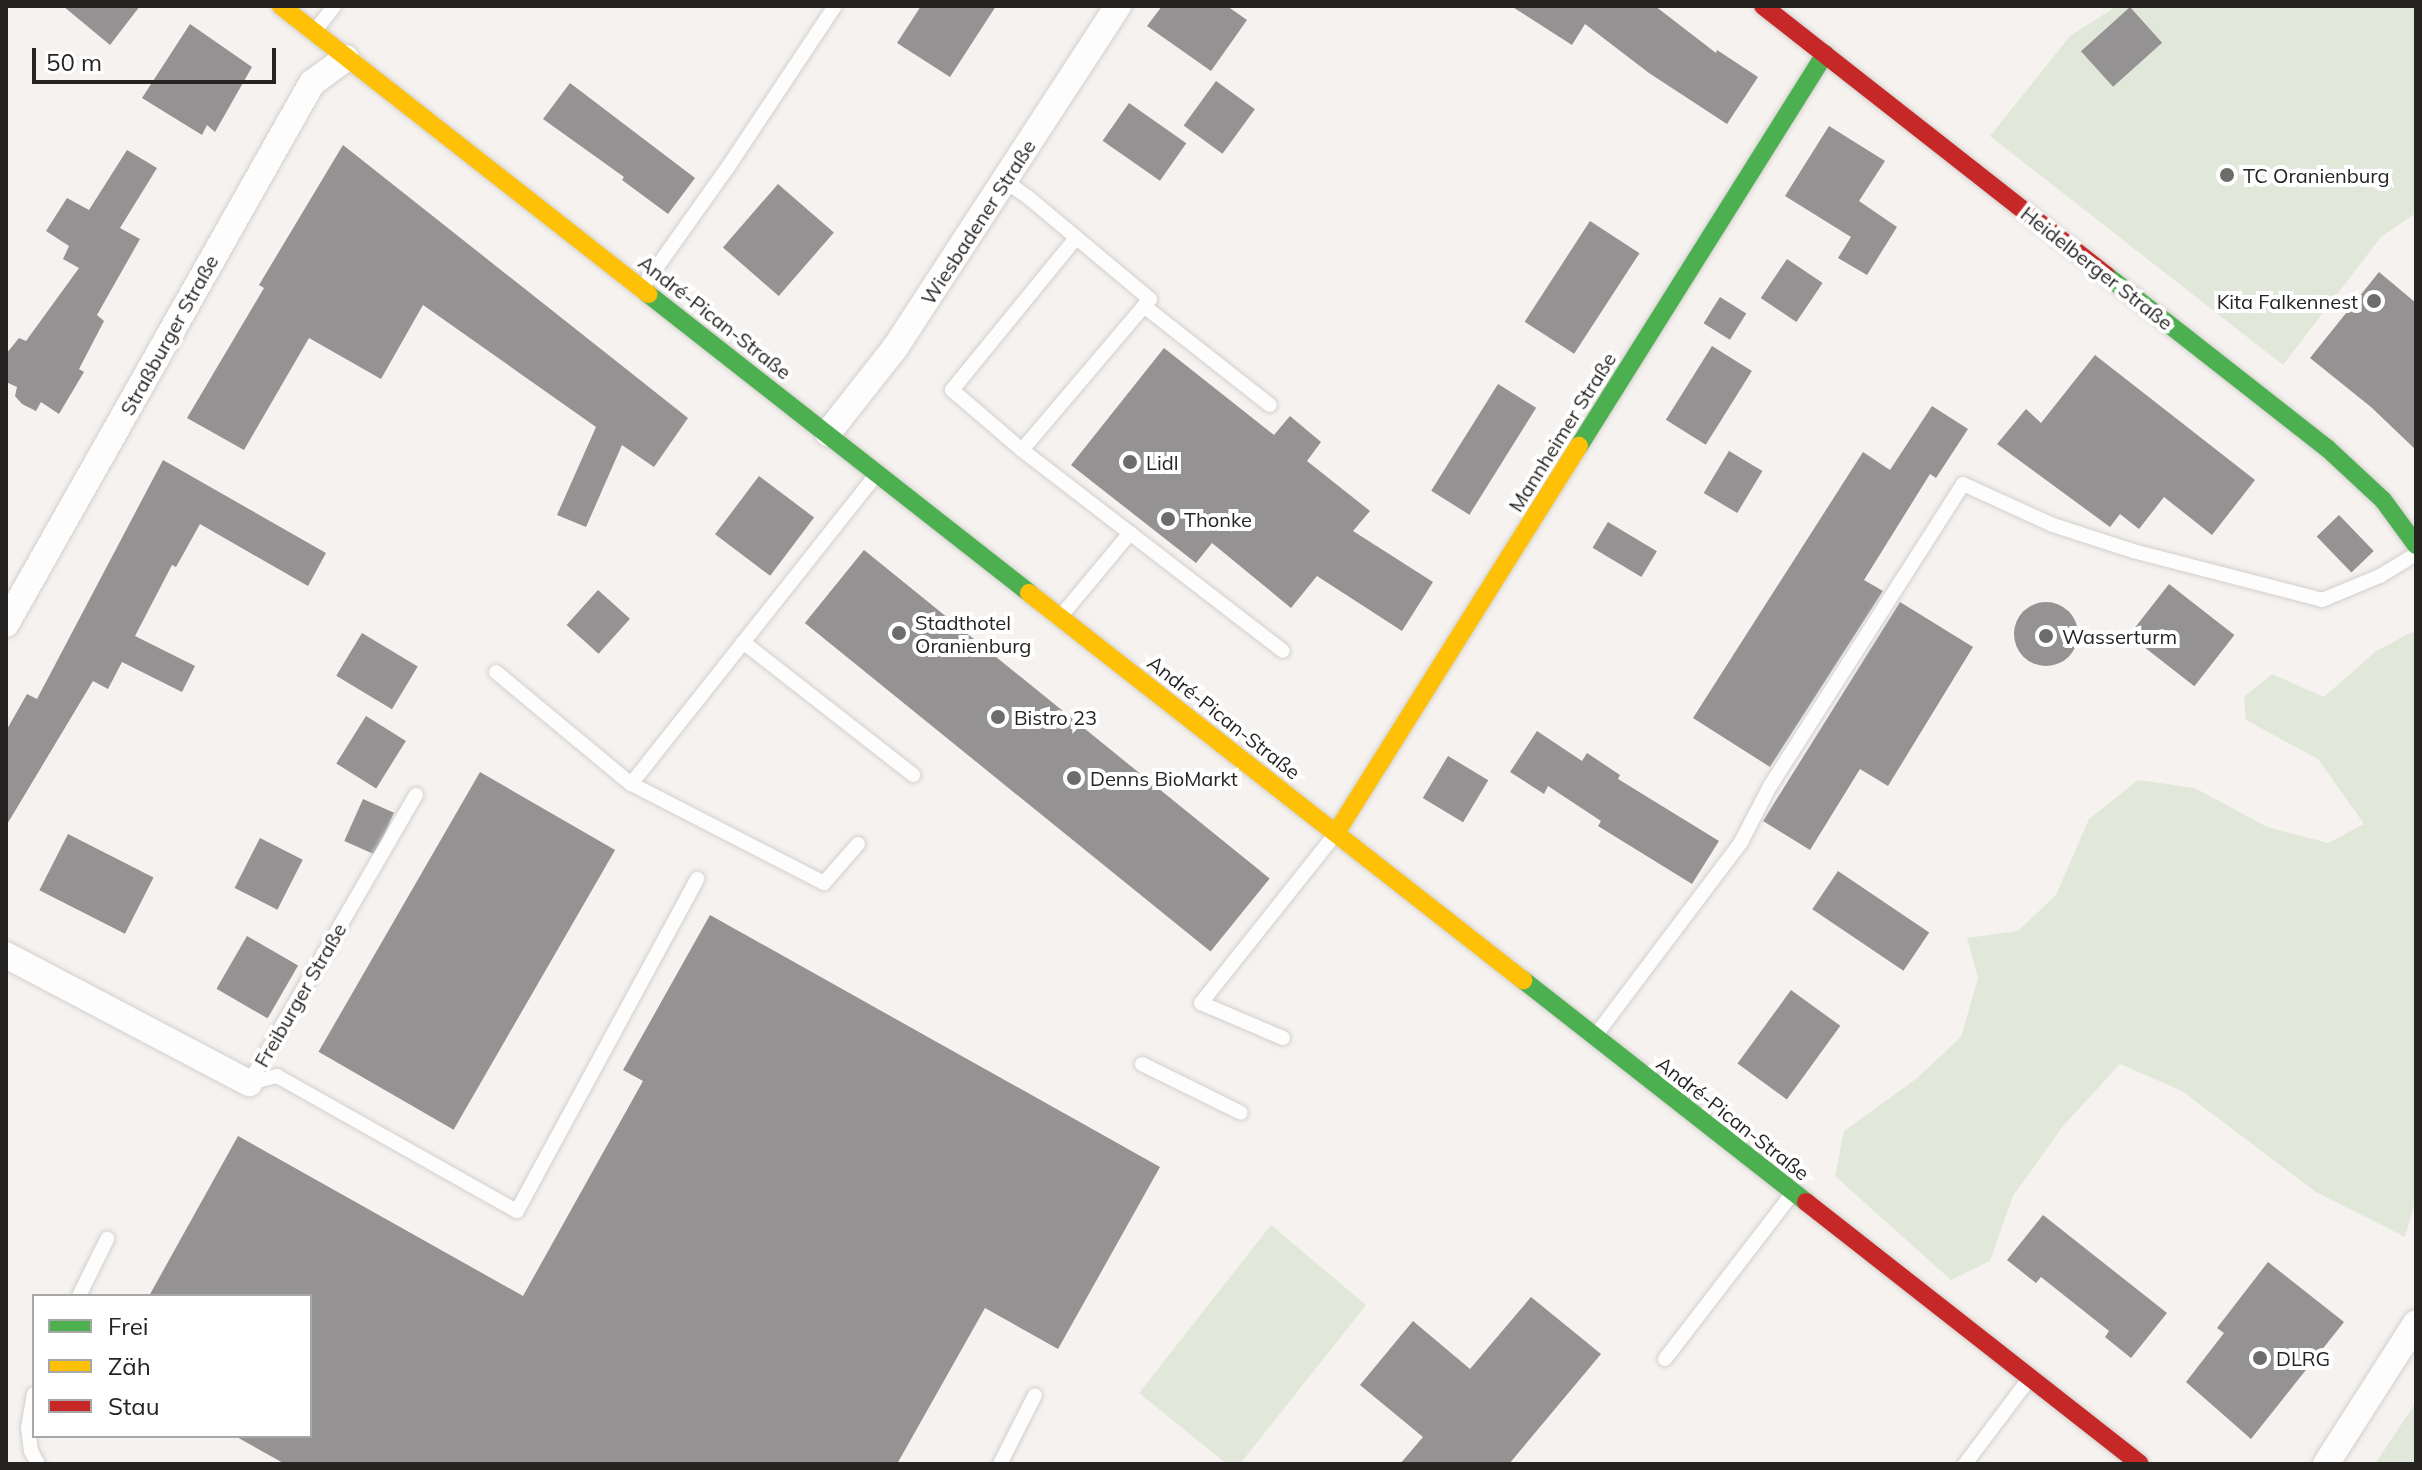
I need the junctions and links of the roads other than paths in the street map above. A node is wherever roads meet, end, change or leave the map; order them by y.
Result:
1 (281, 6) edge
2 (334, 6) edge
3 (835, 6) edge
4 (1118, 6) edge
5 (1763, 6) edge
6 (314, 32) junction
7 (1825, 54) junction
8 (346, 58) junction
9 (1005, 181) junction
10 (1076, 238) junction
11 (642, 288) junction
12 (1144, 306) junction
13 (1270, 405) dead end
14 (828, 433) junction
15 (1022, 450) junction
16 (878, 473) junction
17 (1130, 533) junction
18 (2416, 545) edge
19 (2416, 554) edge
20 (1060, 616) junction
21 (6, 624) edge
22 (743, 642) junction
23 (1283, 651) dead end
24 (496, 672) dead end
25 (913, 775) dead end
26 (631, 784) junction
27 (416, 795) dead end
28 (1336, 833) junction
29 (858, 844) dead end
30 (697, 879) dead end
31 (6, 955) edge
32 (1594, 1036) junction
33 (1283, 1038) dead end
34 (1142, 1064) dead end
35 (249, 1083) junction
36 (1241, 1113) dead end
37 (1793, 1193) junction
38 (107, 1239) dead end
39 (80, 1294) edge
40 (2416, 1323) edge
41 (1665, 1359) dead end
42 (2031, 1376) junction
43 (1035, 1395) dead end
44 (32, 1405) edge
45 (38, 1464) edge
46 (1000, 1464) edge
47 (1965, 1464) edge
48 (2140, 1464) edge
49 (2326, 1464) edge

1 - 6 street, André-Pican-Straße
2 - 6 lane
3 - 11 lane
4 - 9 street, Wiesbadener Straße
5 - 7 street, Heidelberger Straße
6 - 8 street, André-Pican-Straße
7 - 18 street, Heidelberger Straße
7 - 28 street, Mannheimer Straße
8 - 11 street, André-Pican-Straße
8 - 21 street, Straßburger Straße
9 - 10 lane
9 - 14 street, Wiesbadener Straße
10 - 12 lane
10 - 15 lane
11 - 14 street, André-Pican-Straße
12 - 13 lane
12 - 15 lane
14 - 16 street, André-Pican-Straße
15 - 17 lane
16 - 20 street, André-Pican-Straße
16 - 22 lane
17 - 20 lane
17 - 23 lane
19 - 32 lane
20 - 28 street, André-Pican-Straße
22 - 25 lane
22 - 26 lane
24 - 26 lane
26 - 29 lane
27 - 35 lane, Freiburger Straße
28 - 32 street, André-Pican-Straße
28 - 33 lane
30 - 35 lane
31 - 35 street, Freiburger Straße
32 - 37 street, André-Pican-Straße
34 - 36 lane
37 - 41 lane
37 - 42 street, André-Pican-Straße
38 - 39 lane
40 - 49 street
42 - 47 lane
42 - 48 street, André-Pican-Straße
43 - 46 lane
44 - 45 lane

